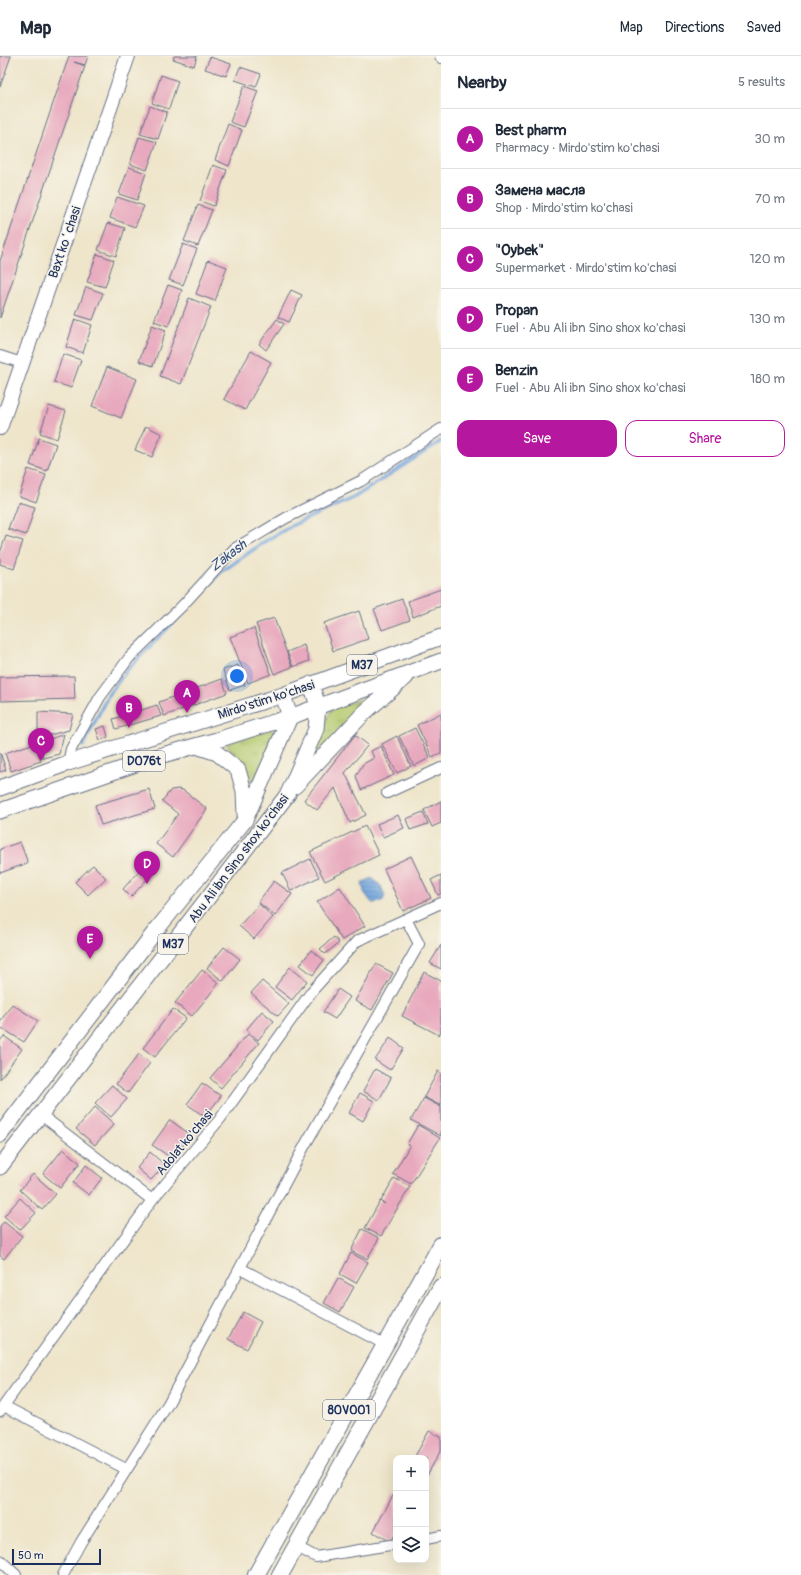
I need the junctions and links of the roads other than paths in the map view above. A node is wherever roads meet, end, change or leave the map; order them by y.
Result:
1 (128, 56) edge
2 (0, 356) edge
3 (22, 363) junction
4 (0, 428) edge
5 (441, 429) edge
6 (441, 637) edge
7 (441, 660) edge
8 (414, 670) junction
9 (311, 684) junction
10 (283, 694) junction
11 (318, 706) junction
12 (290, 717) junction
13 (196, 746) junction
14 (68, 763) junction
15 (441, 768) edge
16 (0, 788) edge
17 (387, 793) dead end
18 (288, 794) junction
19 (0, 811) edge
20 (245, 820) junction
21 (441, 903) edge
22 (406, 919) junction
23 (40, 1114) junction
24 (0, 1135) edge
25 (0, 1167) edge
26 (152, 1200) junction
27 (441, 1245) edge
28 (240, 1268) junction
29 (441, 1287) edge
30 (436, 1305) edge
31 (386, 1345) junction
32 (2, 1409) edge
33 (126, 1469) junction
34 (441, 1536) edge
35 (429, 1538) edge
36 (393, 1544) edge
37 (296, 1546) junction
38 (0, 1560) edge
39 (16, 1575) edge
40 (63, 1575) edge
41 (256, 1575) edge
42 (280, 1575) edge

1 - 3 main road, Baxt koʻchasi
2 - 3 street
3 - 4 main road, Baxt koʻchasi
5 - 14 street
6 - 9 main road, Mirdo'stim ko'chasi / M37
7 - 8 main road, Mirdo'stim ko'chasi / M37
8 - 11 main road, Mirdo'stim ko'chasi / M37
8 - 18 main road, M37
9 - 10 main road, Mirdo'stim ko'chasi / M37
9 - 11 main road, Abu Ali ibn Sino shox ko'chasi / M37
10 - 12 main road
10 - 14 main road, Mirdo'stim ko'chasi / D076t
11 - 12 main road, Mirdo'stim ko'chasi / M37
11 - 18 main road, Abu Ali ibn Sino shox ko'chasi / M37
12 - 13 main road, Mirdo'stim ko'chasi / D076t
12 - 20 main road, Abu Ali ibn Sino shox ko'chasi / M37
13 - 19 main road, Mirdo'stim ko'chasi / D076t
13 - 20 main road
14 - 16 main road, Mirdo'stim ko'chasi / D076t
15 - 17 street
18 - 23 main road, Abu Ali ibn Sino shox ko'chasi / M37
20 - 24 main road, Abu Ali ibn Sino shox ko'chasi / M37
21 - 22 street, Adolat ko'chasi
22 - 26 street, Adolat ko'chasi
22 - 28 street
23 - 25 main road, Abu Ali ibn Sino shox ko'chasi / M37
23 - 26 street
26 - 32 street, Adolat ko'chasi
27 - 31 highway, 80V001
28 - 31 street
28 - 33 street
29 - 30 highway, 80V001
30 - 37 highway, 80V001
31 - 41 highway, 80V001
32 - 33 street, Adolat ko'chasi
33 - 40 street
34 - 35 street
36 - 37 street
37 - 42 highway, 80V001
38 - 39 street

